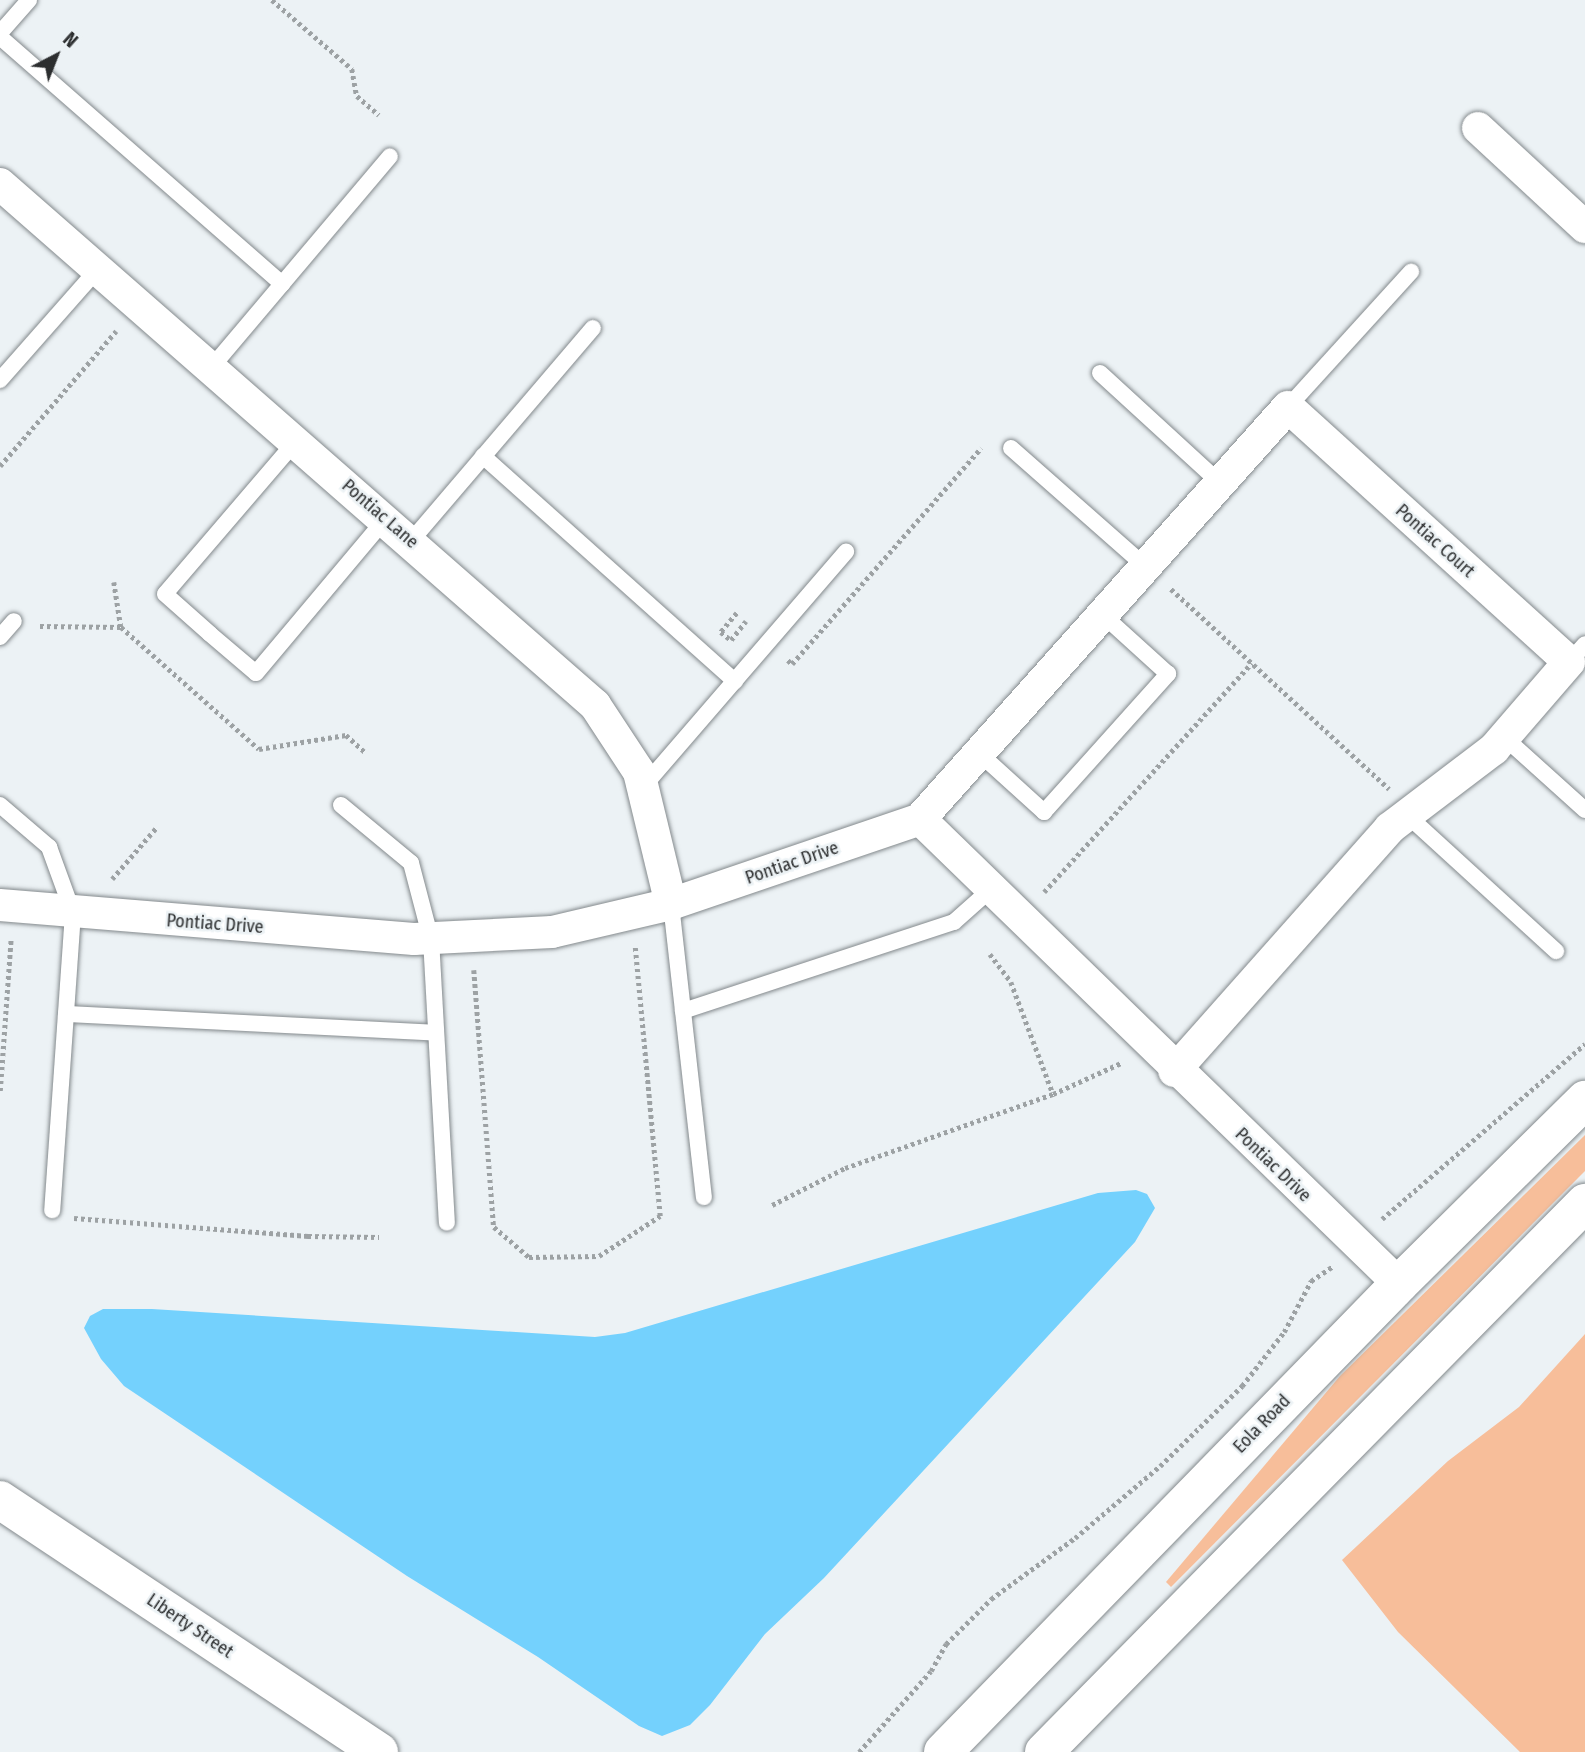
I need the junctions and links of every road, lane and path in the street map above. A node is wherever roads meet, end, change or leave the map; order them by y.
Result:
1 (29, 0) edge
2 (272, 0) edge
3 (0, 35) edge
4 (379, 115) dead end
5 (1478, 128) dead end
6 (390, 156) dead end
7 (4, 195) edge
8 (1585, 227) edge
9 (98, 269) junction
10 (1411, 272) dead end
11 (282, 284) junction
12 (120, 326) dead end
13 (593, 328) dead end
14 (211, 368) junction
15 (1100, 373) dead end
16 (0, 380) edge
17 (1287, 407) junction
18 (296, 441) junction
19 (981, 448) dead end
20 (1011, 448) dead end
21 (483, 456) junction
22 (0, 466) edge
23 (1220, 483) junction
24 (385, 519) junction
25 (411, 541) junction
26 (846, 552) dead end
27 (1155, 575) junction
28 (114, 582) dead end
29 (737, 613) dead end
30 (1103, 615) junction
31 (14, 621) dead end
32 (746, 621) dead end
33 (32, 625) dead end
34 (121, 627) junction
35 (0, 637) edge
36 (1577, 653) edge
37 (784, 657) dead end
38 (1252, 663) junction
39 (735, 681) junction
40 (1504, 737) junction
41 (366, 753) dead end
42 (979, 753) junction
43 (643, 787) junction
44 (1401, 804) junction
45 (0, 805) edge
46 (341, 805) dead end
47 (1585, 810) edge
48 (920, 819) junction
49 (156, 828) dead end
50 (111, 879) dead end
51 (990, 889) junction
52 (1037, 900) dead end
53 (670, 904) junction
54 (73, 913) junction
55 (6, 916) edge
56 (633, 931) dead end
57 (430, 939) junction
58 (1556, 951) dead end
59 (990, 954) dead end
60 (473, 965) dead end
61 (683, 1010) junction
62 (66, 1014) junction
63 (436, 1032) junction
64 (1585, 1044) edge
65 (1124, 1061) dead end
66 (1174, 1071) junction
67 (0, 1091) edge
68 (1053, 1094) junction
69 (1585, 1100) edge
70 (704, 1197) dead end
71 (1585, 1203) edge
72 (772, 1205) dead end
73 (59, 1214) joint
74 (447, 1223) dead end
75 (379, 1237) dead end
76 (1358, 1247) junction
77 (1399, 1284) junction
78 (0, 1500) edge
79 (379, 1752) edge
80 (859, 1752) edge
81 (943, 1752) edge
82 (1044, 1752) edge

1 - 3 lane
2 - 4 path
3 - 11 lane
5 - 8 street
6 - 11 lane
7 - 9 street, Pontiac Lane
9 - 14 street, Pontiac Lane
9 - 16 lane
10 - 17 lane
11 - 14 lane
12 - 22 path
13 - 21 lane
14 - 18 street, Pontiac Lane
15 - 23 lane
17 - 23 street
17 - 36 street, Pontiac Court
18 - 24 street, Pontiac Lane
18 - 24 lane
19 - 37 path
20 - 27 lane
21 - 25 lane
21 - 39 lane
23 - 27 street
24 - 25 street, Pontiac Lane
25 - 43 street, Pontiac Lane
26 - 39 lane
27 - 30 street
27 - 38 path
28 - 34 path
29 - 32 path
30 - 42 street
30 - 42 lane
31 - 35 lane
33 - 34 path
34 - 41 path
36 - 40 street, Pontiac Court
38 - 44 path
38 - 52 path
39 - 43 lane
40 - 44 street, Pontiac Court
40 - 47 lane
42 - 48 street
43 - 53 street, Pontiac Lane
44 - 58 lane
44 - 66 street, Pontiac Court
45 - 54 lane
46 - 57 lane
48 - 51 street, Pontiac Drive
48 - 53 street, Pontiac Drive
49 - 50 path
51 - 61 lane
51 - 66 street, Pontiac Drive
53 - 57 street, Pontiac Drive
53 - 61 lane
54 - 55 street, Pontiac Drive
54 - 57 street, Pontiac Drive
54 - 62 lane
55 - 67 path
56 - 60 path
57 - 63 lane
59 - 68 path
61 - 70 lane
62 - 63 lane
62 - 73 lane
63 - 74 lane
64 - 76 path
65 - 68 path
66 - 76 street, Pontiac Drive
68 - 72 path
69 - 77 main road, Eola Road
71 - 82 main road
73 - 75 path
76 - 77 street, Pontiac Drive
76 - 80 path
77 - 81 main road, Eola Road
78 - 79 main road, Liberty Street

